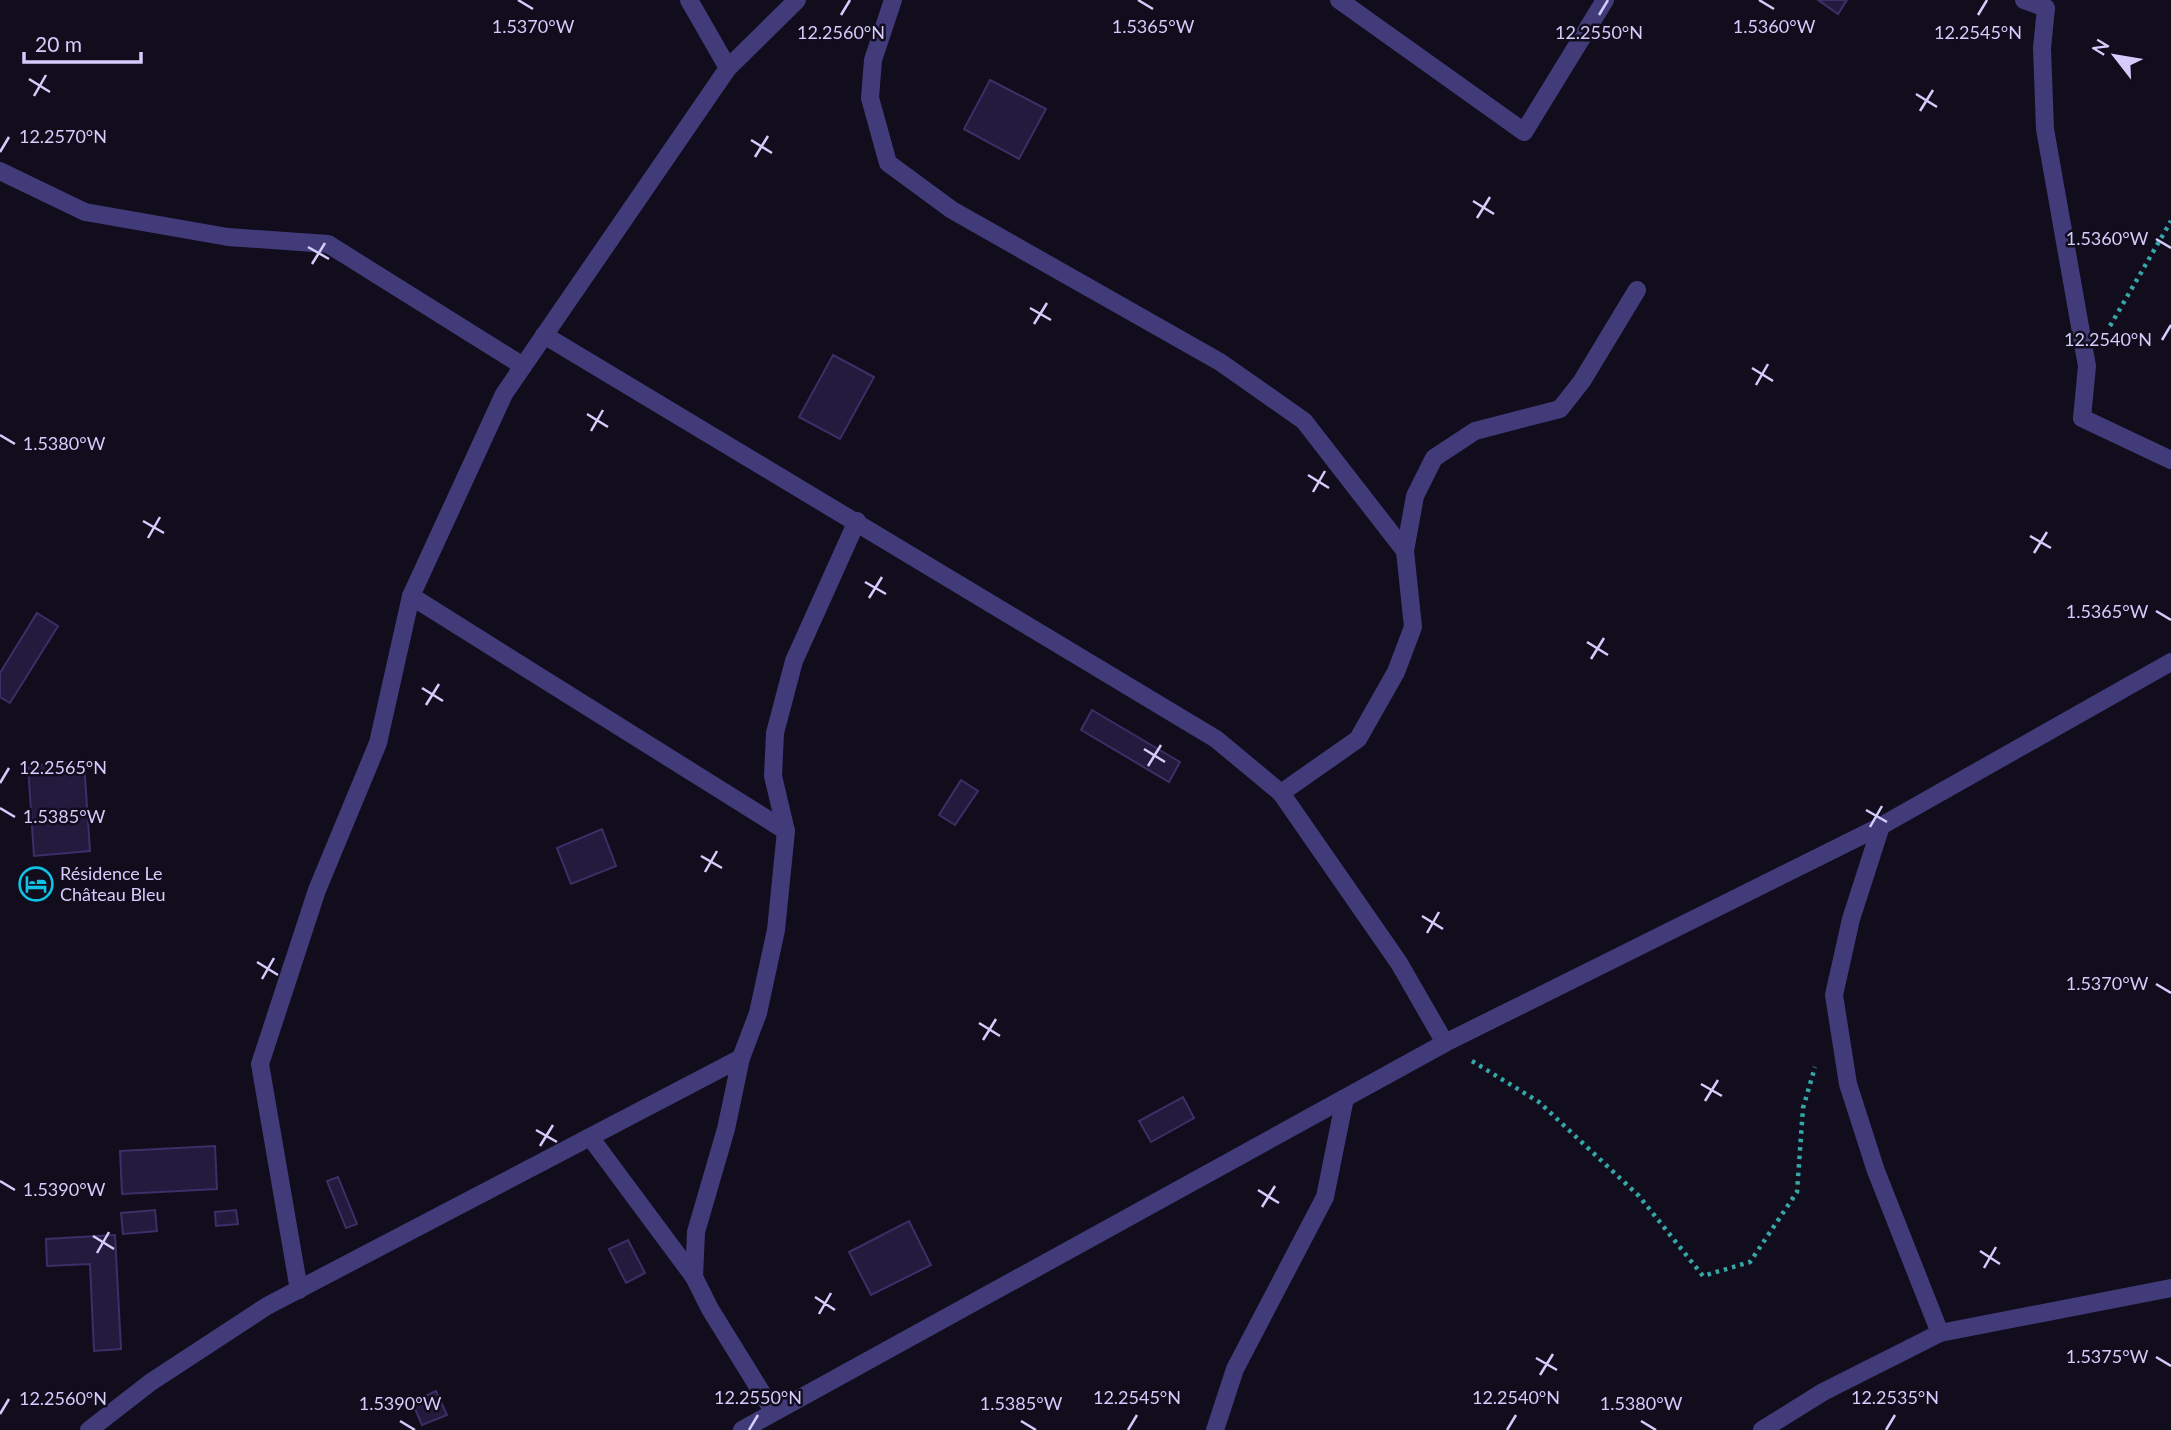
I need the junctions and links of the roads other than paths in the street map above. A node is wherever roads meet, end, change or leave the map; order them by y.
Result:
1 (689, 0) edge
2 (797, 0) edge
3 (893, 0) edge
4 (1339, 0) edge
5 (1605, 0) edge
6 (2024, 0) edge
7 (2047, 4) edge
8 (728, 68) junction
9 (0, 171) edge
10 (1637, 290) dead end
11 (544, 335) junction
12 (523, 366) junction
13 (2171, 460) edge
14 (857, 521) junction
15 (1405, 551) junction
16 (411, 596) junction
17 (2171, 662) edge
18 (1281, 793) junction
19 (1881, 826) junction
20 (786, 831) junction
21 (1445, 1043) junction
22 (741, 1058) junction
23 (1345, 1098) junction
24 (590, 1137) junction
25 (694, 1277) junction
26 (2171, 1288) edge
27 (299, 1290) junction
28 (1940, 1333) junction
29 (773, 1412) junction
30 (89, 1430) edge
31 (742, 1430) edge
32 (1215, 1430) edge
33 (1762, 1430) edge

1 - 8 street
2 - 8 street
3 - 15 street
4 - 5 street
6 - 7 street
7 - 13 street
8 - 11 street
9 - 12 street
10 - 15 street
11 - 12 street
11 - 14 street
12 - 16 street
14 - 18 street
14 - 20 street
15 - 18 street
16 - 20 street
16 - 27 street
17 - 19 street
18 - 21 street
19 - 21 street
19 - 28 street
20 - 22 street
21 - 23 street
22 - 24 street
22 - 25 street
23 - 29 street
23 - 32 street
24 - 25 street
24 - 27 street
25 - 29 street
26 - 28 street
27 - 30 street
28 - 33 street
29 - 31 street

